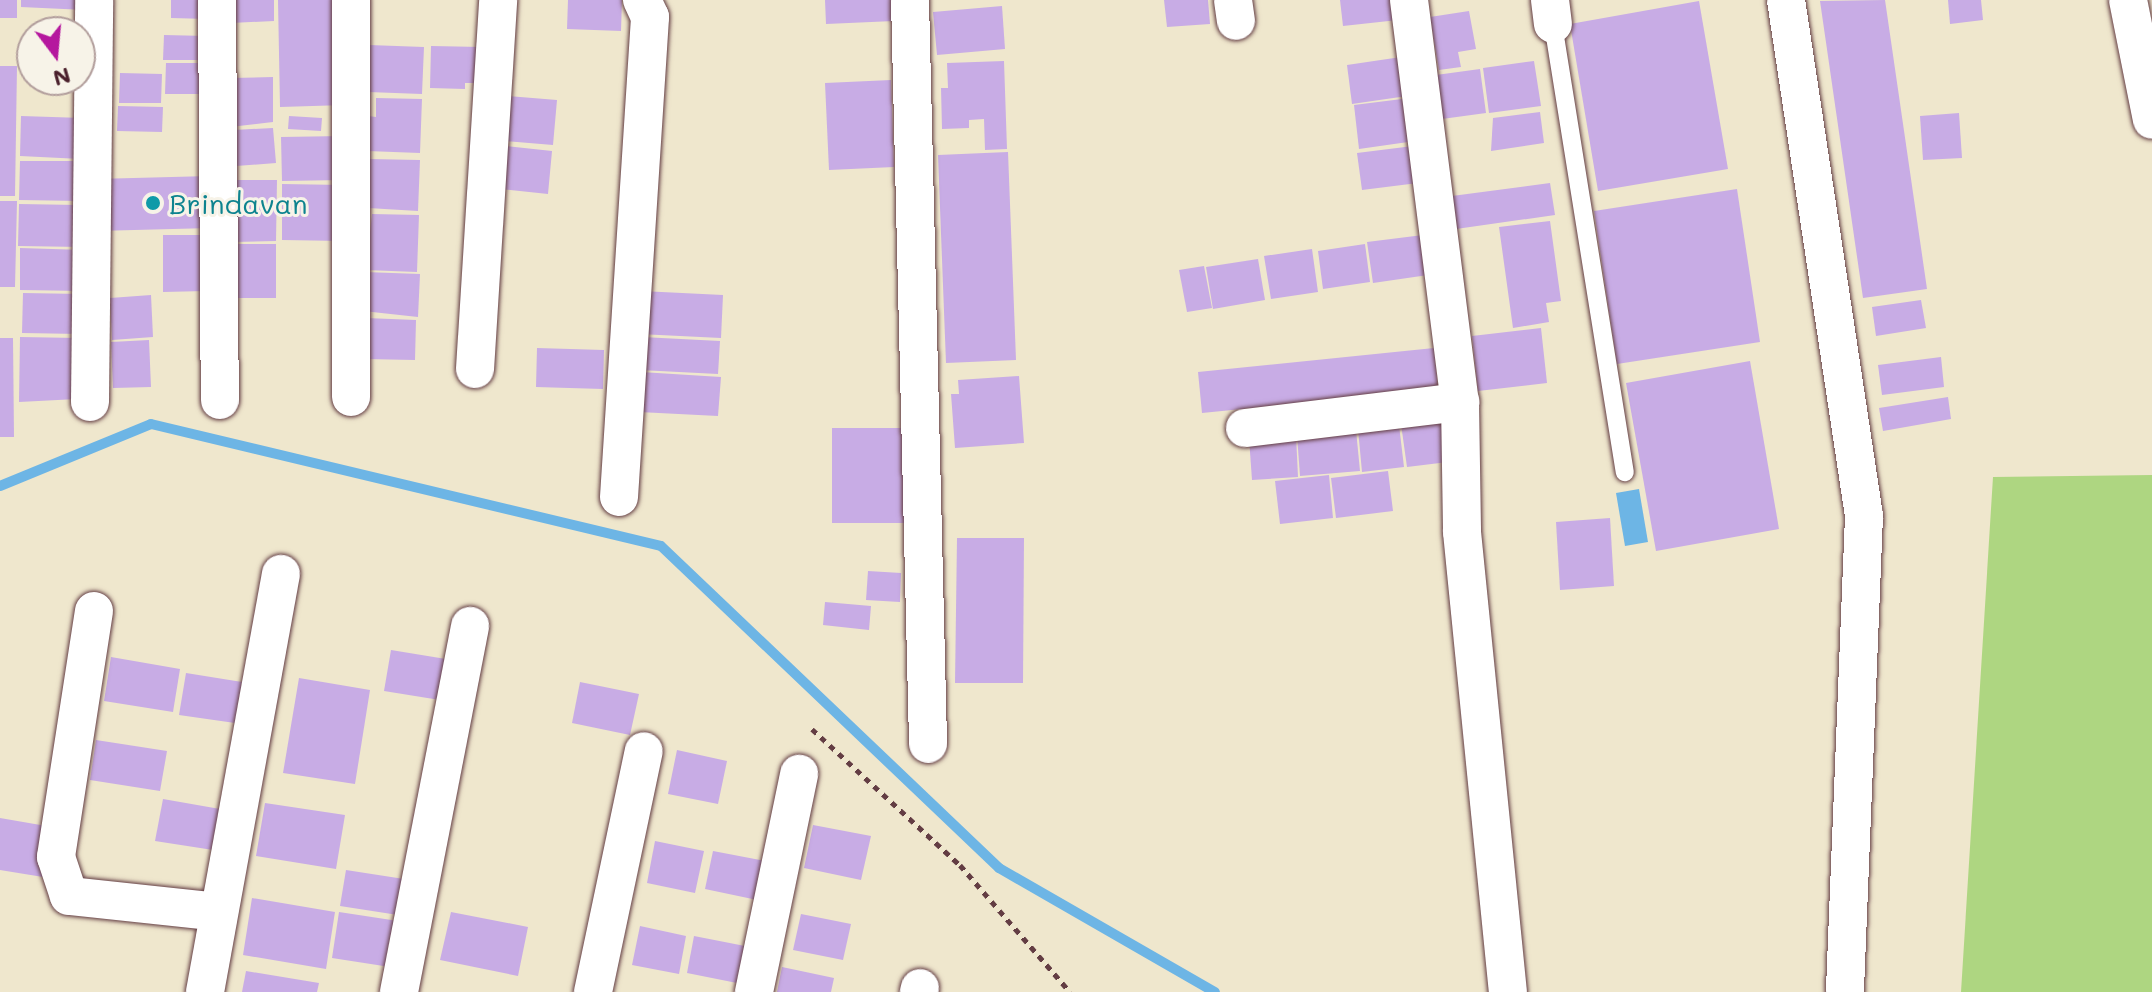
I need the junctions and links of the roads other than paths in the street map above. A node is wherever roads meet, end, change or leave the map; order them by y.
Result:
1 (94, 0) edge
2 (217, 0) edge
3 (351, 0) edge
4 (498, 0) edge
5 (642, 0) edge
6 (910, 0) edge
7 (1409, 0) edge
8 (1786, 0) edge
9 (2128, 0) edge
10 (1551, 12) edge
11 (2150, 97) edge
12 (475, 369) dead end
13 (351, 397) dead end
14 (220, 400) dead end
15 (90, 402) dead end
16 (1460, 402) junction
17 (1245, 428) dead end
18 (1625, 472) dead end
19 (619, 497) dead end
20 (281, 574) dead end
21 (94, 611) dead end
22 (470, 626) dead end
23 (928, 744) dead end
24 (644, 751) dead end
25 (799, 774) dead end
26 (218, 912) junction
27 (205, 992) edge
28 (399, 992) edge
29 (593, 992) edge
30 (754, 992) edge
31 (1508, 992) edge
32 (1845, 992) edge

1 - 15 street
2 - 14 street
3 - 13 street
4 - 12 street
5 - 19 street
6 - 23 street
7 - 16 street
8 - 32 street
9 - 11 street
10 - 18 lane
16 - 17 street
16 - 31 street
20 - 26 street
21 - 26 street
22 - 28 street
24 - 29 street
25 - 30 street
26 - 27 street

